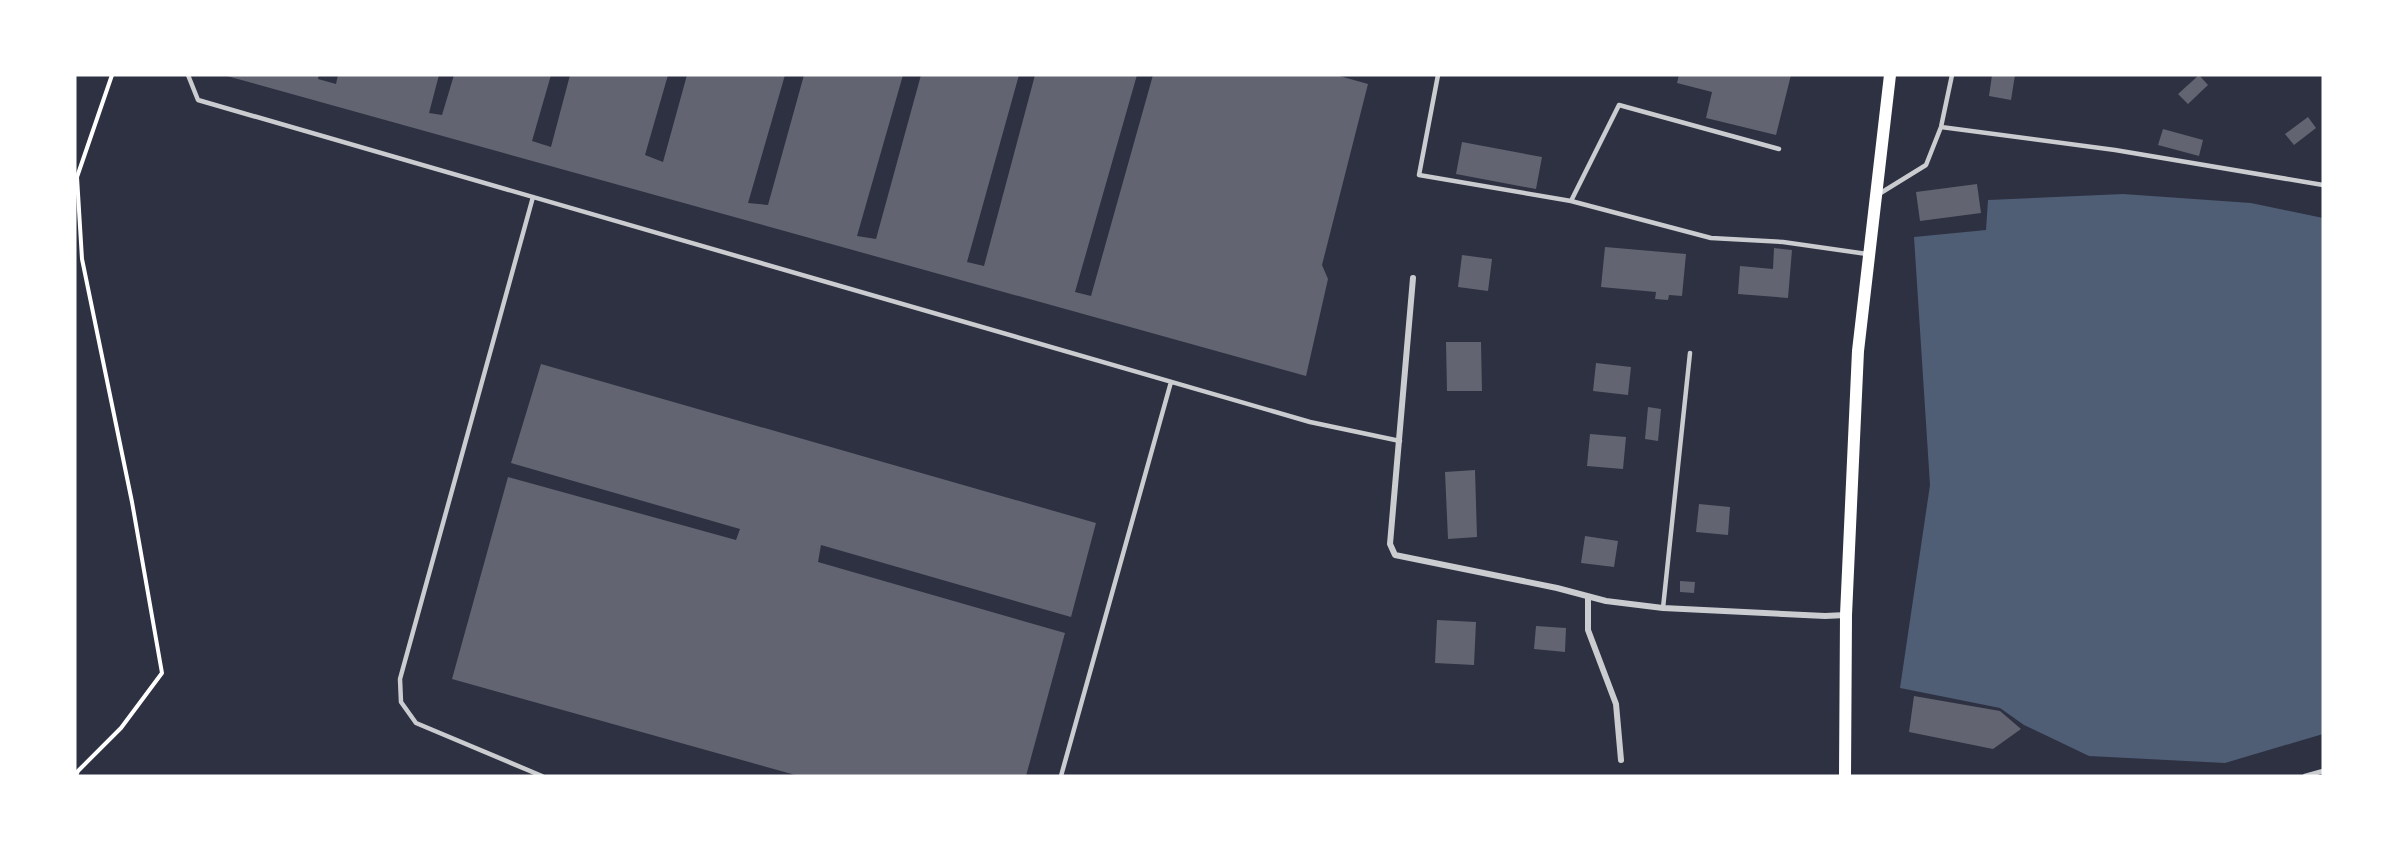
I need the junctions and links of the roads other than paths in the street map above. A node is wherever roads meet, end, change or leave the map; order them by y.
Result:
1 (188, 75) edge
2 (1438, 75) edge
3 (1890, 75) edge
4 (1952, 75) edge
5 (1941, 127) junction
6 (1779, 150) dead end
7 (2323, 185) edge
8 (1877, 196) junction
9 (533, 197) junction
10 (1571, 201) junction
11 (1870, 255) junction
12 (1413, 278) dead end
13 (1690, 353) dead end
14 (1170, 382) junction
15 (1400, 441) junction
16 (1588, 597) junction
17 (1663, 608) junction
18 (1846, 615) junction
19 (1621, 760) dead end
20 (2323, 771) edge
21 (542, 776) edge
22 (1061, 776) edge
23 (1845, 776) edge
24 (2305, 776) edge

1 - 9 lane
2 - 10 lane
3 - 8 main road
4 - 5 lane
5 - 7 lane
5 - 8 lane
6 - 10 lane
8 - 11 main road
9 - 14 lane
9 - 21 lane
10 - 11 lane
11 - 18 main road
12 - 15 street
13 - 17 lane
14 - 15 lane
14 - 22 lane
15 - 16 street
16 - 17 street
16 - 19 street
17 - 18 street
18 - 23 main road
20 - 24 lane

